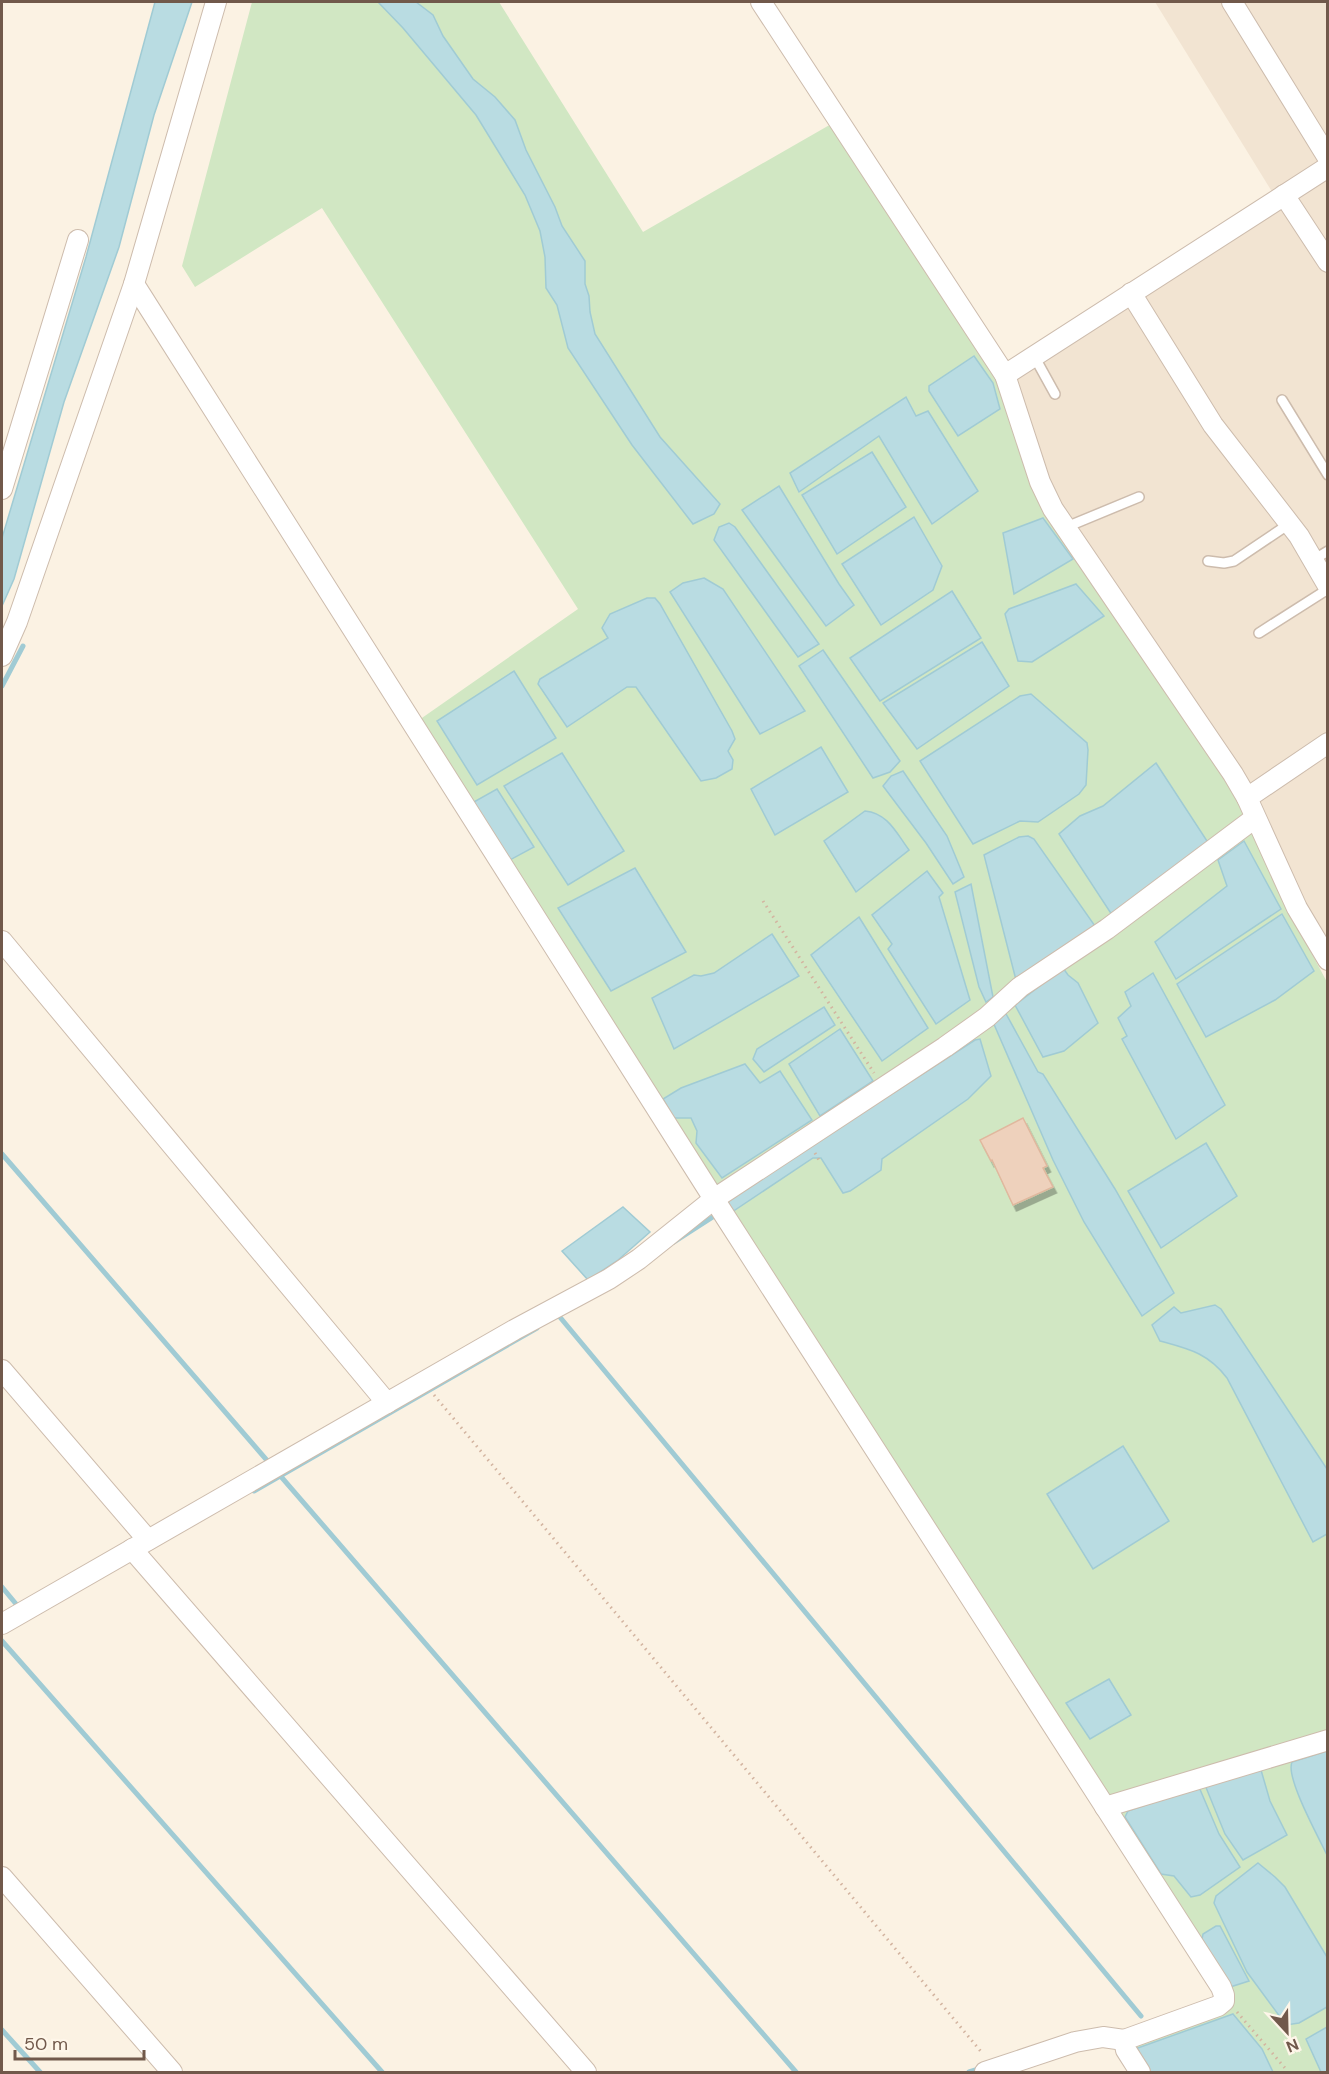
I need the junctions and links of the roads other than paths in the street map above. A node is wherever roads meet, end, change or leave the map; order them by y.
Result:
1 (216, 2) edge
2 (761, 2) edge
3 (1232, 2) edge
4 (1328, 158) edge
5 (1328, 167) edge
6 (1284, 195) junction
7 (78, 240) dead end
8 (1328, 262) edge
9 (134, 284) junction
10 (1131, 293) junction
11 (1034, 356) junction
12 (1005, 375) junction
13 (1055, 394) dead end
14 (1282, 400) dead end
15 (1328, 475) edge
16 (2, 489) edge
17 (1139, 497) dead end
18 (1289, 524) junction
19 (1065, 528) junction
20 (1320, 555) edge
21 (1208, 561) dead end
22 (1328, 588) edge
23 (1259, 633) dead end
24 (2, 656) edge
25 (1328, 743) edge
26 (1246, 798) junction
27 (1255, 819) junction
28 (2, 941) edge
29 (1328, 960) edge
30 (714, 1200) junction
31 (2, 1370) edge
32 (387, 1403) junction
33 (140, 1545) junction
34 (2, 1624) edge
35 (1328, 1740) edge
36 (1105, 1807) junction
37 (2, 1877) edge
38 (1124, 2040) junction
39 (990, 2071) edge
40 (172, 2073) edge
41 (586, 2073) edge
42 (1140, 2073) edge

1 - 9 street
2 - 12 street
3 - 4 street
5 - 6 street
6 - 8 street
6 - 10 street
7 - 16 street
9 - 24 street
9 - 30 street
10 - 11 street
10 - 18 street
11 - 12 street
11 - 13 lane
12 - 19 street
14 - 15 lane
17 - 19 lane
18 - 20 street
18 - 21 lane
19 - 26 street
20 - 22 street
22 - 23 lane
25 - 26 street
26 - 27 street
27 - 29 street
27 - 30 street
28 - 32 street
30 - 32 street
30 - 36 street
31 - 33 street
32 - 33 street
33 - 34 street
33 - 41 street
35 - 36 street
36 - 38 street
37 - 40 street
38 - 39 street
38 - 42 street

